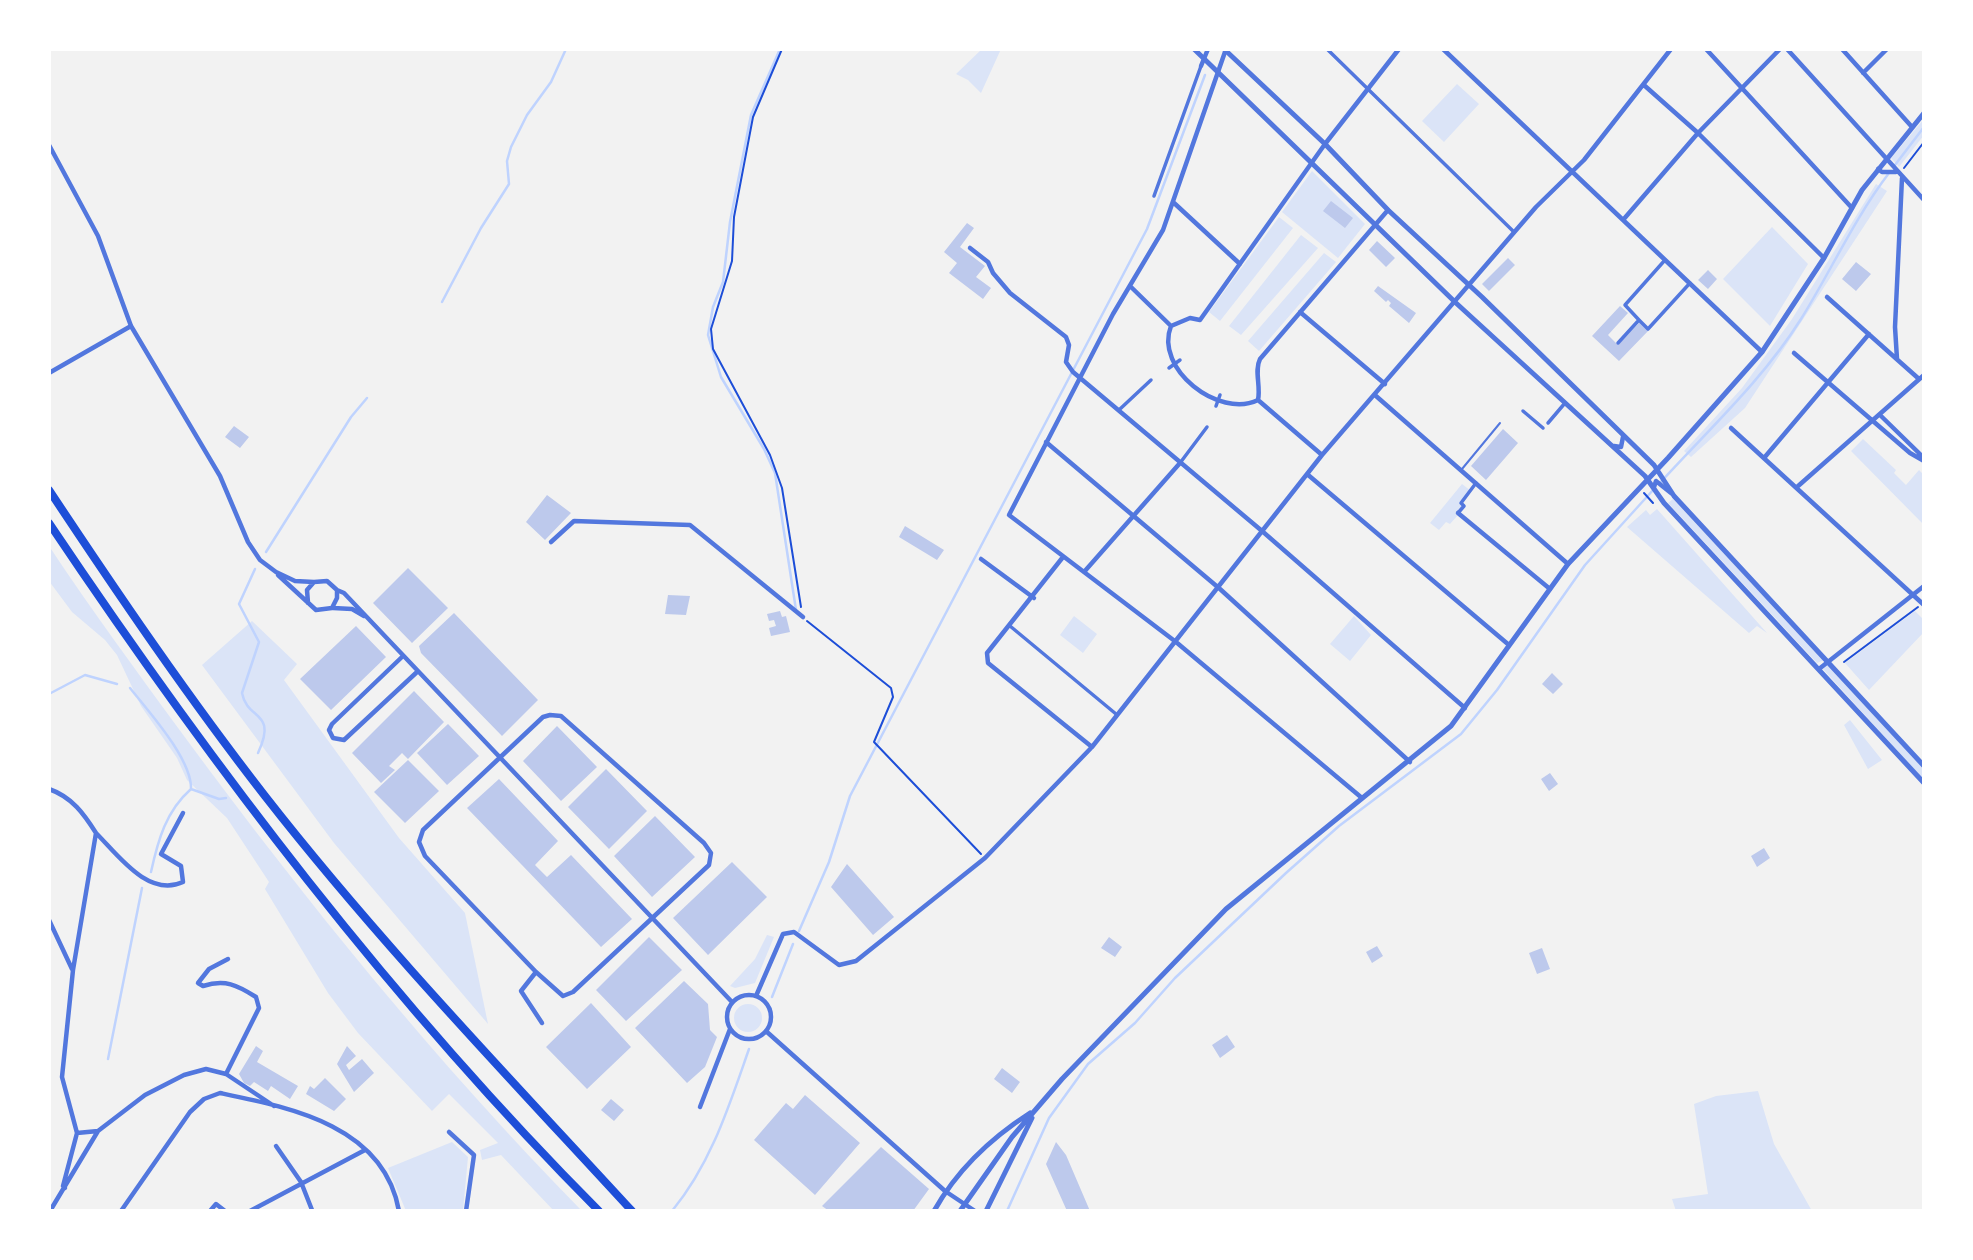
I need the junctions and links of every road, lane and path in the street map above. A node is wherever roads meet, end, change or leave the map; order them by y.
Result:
1 (782, 49) edge
2 (1194, 49) edge
3 (1208, 49) edge
4 (1225, 49) edge
5 (1327, 49) edge
6 (1399, 49) edge
7 (1443, 49) edge
8 (1671, 49) edge
9 (1706, 49) edge
10 (1780, 49) edge
11 (1787, 49) edge
12 (1842, 49) edge
13 (1887, 49) edge
14 (1204, 59) junction
15 (1201, 66) joint
16 (1219, 72) junction
17 (1863, 73) junction
18 (1645, 86) junction
19 (1741, 87) junction
20 (1367, 89) junction
21 (1924, 113) edge
22 (1912, 127) junction
23 (1698, 133) junction
24 (1924, 142) edge
25 (1325, 144) junction
26 (49, 145) edge
27 (1885, 158) junction
28 (1312, 162) junction
29 (1878, 168) junction
30 (1573, 172) junction
31 (1901, 175) junction
32 (1154, 196) dead end
33 (1924, 200) edge
34 (1173, 202) junction
35 (1852, 208) junction
36 (1388, 210) junction
37 (1623, 220) junction
38 (1377, 224) junction
39 (1514, 232) junction
40 (970, 248) dead end
41 (1824, 258) junction
42 (1665, 260) junction
43 (1240, 264) junction
44 (1690, 284) junction
45 (1130, 286) junction
46 (1471, 286) junction
47 (1828, 297) dead end
48 (1456, 303) junction
49 (1300, 312) junction
50 (1639, 320) junction
51 (131, 326) junction
52 (1171, 326) junction
53 (1869, 334) junction
54 (1618, 342) dead end
55 (1762, 352) junction
56 (1794, 353) dead end
57 (1897, 359) junction
58 (1178, 361) junction
59 (1169, 368) dead end
60 (49, 373) edge
61 (1924, 375) edge
62 (1080, 377) junction
63 (1919, 379) junction
64 (1151, 380) dead end
65 (1385, 384) junction
66 (1828, 384) junction
67 (1376, 396) junction
68 (1258, 400) junction
69 (1566, 403) junction
70 (1120, 409) junction
71 (1524, 411) dead end
72 (1880, 415) junction
73 (1873, 420) junction
74 (1500, 423) dead end
75 (1548, 423) dead end
76 (1207, 427) dead end
77 (1543, 428) dead end
78 (1731, 428) dead end
79 (1622, 434) junction
80 (1046, 442) junction
81 (1610, 444) junction
82 (1322, 455) junction
83 (1764, 458) junction
84 (1924, 460) edge
85 (1180, 463) junction
86 (1461, 470) junction
87 (1658, 470) junction
88 (1307, 474) junction
89 (1652, 482) junction
90 (1476, 483) junction
91 (1797, 488) junction
92 (49, 489) edge
93 (1643, 492) dead end
94 (1672, 493) junction
95 (1662, 501) junction
96 (1652, 502) dead end
97 (1458, 513) joint
98 (1132, 516) junction
99 (49, 523) edge
100 (1262, 531) junction
101 (551, 542) dead end
102 (1063, 557) junction
103 (981, 559) dead end
104 (1568, 564) junction
105 (275, 572) junction
106 (1084, 572) junction
107 (314, 582) junction
108 (1924, 586) edge
109 (1220, 589) junction
110 (1550, 589) junction
111 (337, 590) junction
112 (1913, 595) junction
113 (1034, 598) junction
114 (308, 603) junction
115 (1923, 604) edge
116 (332, 608) junction
117 (803, 617) junction
118 (368, 619) junction
119 (1010, 626) junction
120 (1176, 642) junction
121 (1509, 645) junction
122 (403, 656) junction
123 (1829, 662) junction
124 (1844, 662) dead end
125 (1819, 668) junction
126 (417, 672) junction
127 (1466, 709) junction
128 (1116, 714) junction
129 (1092, 747) junction
130 (501, 758) junction
131 (1410, 762) junction
132 (1924, 766) edge
133 (1924, 783) edge
134 (49, 789) edge
135 (1362, 798) junction
136 (183, 813) dead end
137 (96, 833) junction
138 (985, 858) junction
139 (653, 917) junction
140 (49, 920) edge
141 (228, 959) dead end
142 (73, 970) junction
143 (536, 972) junction
144 (756, 996) junction
145 (732, 1002) junction
146 (542, 1023) dead end
147 (730, 1029) junction
148 (767, 1032) junction
149 (226, 1074) junction
150 (700, 1107) dead end
151 (277, 1108) junction
152 (1036, 1109) junction
153 (98, 1131) junction
154 (449, 1132) dead end
155 (78, 1133) junction
156 (276, 1146) dead end
157 (365, 1150) junction
158 (70, 1160) junction
159 (81, 1163) junction
160 (301, 1182) junction
161 (65, 1188) junction
162 (945, 1191) junction
163 (50, 1211) edge
164 (121, 1211) edge
165 (210, 1211) edge
166 (225, 1211) edge
167 (250, 1211) edge
168 (311, 1211) edge
169 (399, 1211) edge
170 (466, 1211) edge
171 (599, 1211) edge
172 (632, 1211) edge
173 (934, 1211) edge
174 (960, 1211) edge
175 (975, 1211) edge
176 (986, 1211) edge

1 - 117 path
2 - 14 street
3 - 14 street
4 - 16 street
4 - 25 street
5 - 20 street
6 - 20 street
7 - 30 street
8 - 18 street
9 - 19 street
10 - 19 street
11 - 27 street
12 - 17 street
13 - 17 street
14 - 15 street
14 - 16 street
15 - 32 street
16 - 28 street
16 - 34 street
17 - 22 street
18 - 23 street
18 - 30 street
19 - 23 street
19 - 35 street
20 - 25 street
20 - 39 street
21 - 22 street
22 - 27 street
23 - 37 street
23 - 41 street
24 - 31 path
25 - 28 street
25 - 36 street
26 - 51 street
27 - 29 street
27 - 31 street
28 - 38 street
28 - 43 street
29 - 31 street
29 - 35 street
30 - 37 street
30 - 39 street
31 - 33 street
31 - 57 street
34 - 43 street
34 - 45 street
35 - 41 street
36 - 38 street
36 - 46 street
37 - 42 street
38 - 48 street
38 - 49 street
39 - 46 street
40 - 62 street
41 - 55 street
42 - 44 street
42 - 50 street
43 - 52 street
44 - 50 street
44 - 55 street
45 - 52 street
45 - 62 street
46 - 48 street
46 - 79 street
47 - 53 street
48 - 65 street
48 - 69 street
49 - 65 street
49 - 68 street
50 - 54 street
51 - 60 street
51 - 105 street
52 - 58 street
53 - 57 street
53 - 66 street
55 - 87 street
56 - 66 street
57 - 63 street
58 - 59 street
58 - 68 street
61 - 63 street
62 - 70 street
62 - 80 street
63 - 72 street
64 - 70 street
65 - 67 street
66 - 73 street
66 - 83 street
67 - 82 street
67 - 86 street
68 - 82 street
69 - 75 street
69 - 81 street
70 - 85 street
71 - 77 street
72 - 73 street
72 - 84 street
73 - 84 street
73 - 91 street
74 - 86 lane
76 - 85 street
78 - 83 street
79 - 81 street
79 - 87 street
80 - 98 street
80 - 102 street
81 - 89 street
82 - 88 street
83 - 91 street
85 - 98 street
85 - 100 street
86 - 90 street
87 - 89 street
87 - 94 street
88 - 100 street
88 - 121 street
89 - 94 street
89 - 95 street
89 - 95 street
89 - 104 street
90 - 97 street
90 - 104 street
91 - 112 street
92 - 172 highway
93 - 96 path
94 - 123 street
95 - 125 street
97 - 110 street
98 - 106 street
98 - 109 street
99 - 171 highway
100 - 109 street
100 - 127 street
101 - 117 street
102 - 106 street
102 - 113 street
103 - 113 street
104 - 110 street
105 - 107 street
105 - 114 street
106 - 120 street
107 - 111 street
107 - 114 street
108 - 112 street
109 - 120 street
109 - 131 street
110 - 121 street
111 - 116 street
111 - 118 street
112 - 115 street
112 - 123 street
113 - 119 street
114 - 116 street
115 - 124 path
116 - 118 street
117 - 138 path
118 - 122 street
119 - 128 street
119 - 129 street
120 - 128 street
120 - 135 street
121 - 127 street
122 - 126 street
122 - 126 street
123 - 125 street
123 - 132 street
125 - 133 street
126 - 130 street
127 - 131 street
128 - 129 street
129 - 138 street
130 - 139 street
130 - 139 street
130 - 143 street
131 - 135 street
134 - 137 street
135 - 152 street
136 - 137 street
137 - 142 street
138 - 144 street
139 - 143 street
139 - 145 street
140 - 142 street
141 - 149 street
142 - 155 street
143 - 146 street
144 - 145 street
144 - 148 street
145 - 147 street
147 - 148 street
147 - 150 street
148 - 162 street
149 - 151 street
149 - 153 street
151 - 157 street
151 - 164 street
152 - 162 street
152 - 174 street
152 - 176 street
153 - 155 street
153 - 159 street
154 - 170 street
155 - 158 street
156 - 160 street
157 - 160 street
157 - 169 street
158 - 159 street
158 - 161 street
159 - 161 street
160 - 167 street
160 - 168 street
161 - 163 street
162 - 173 street
162 - 175 street
165 - 166 street

